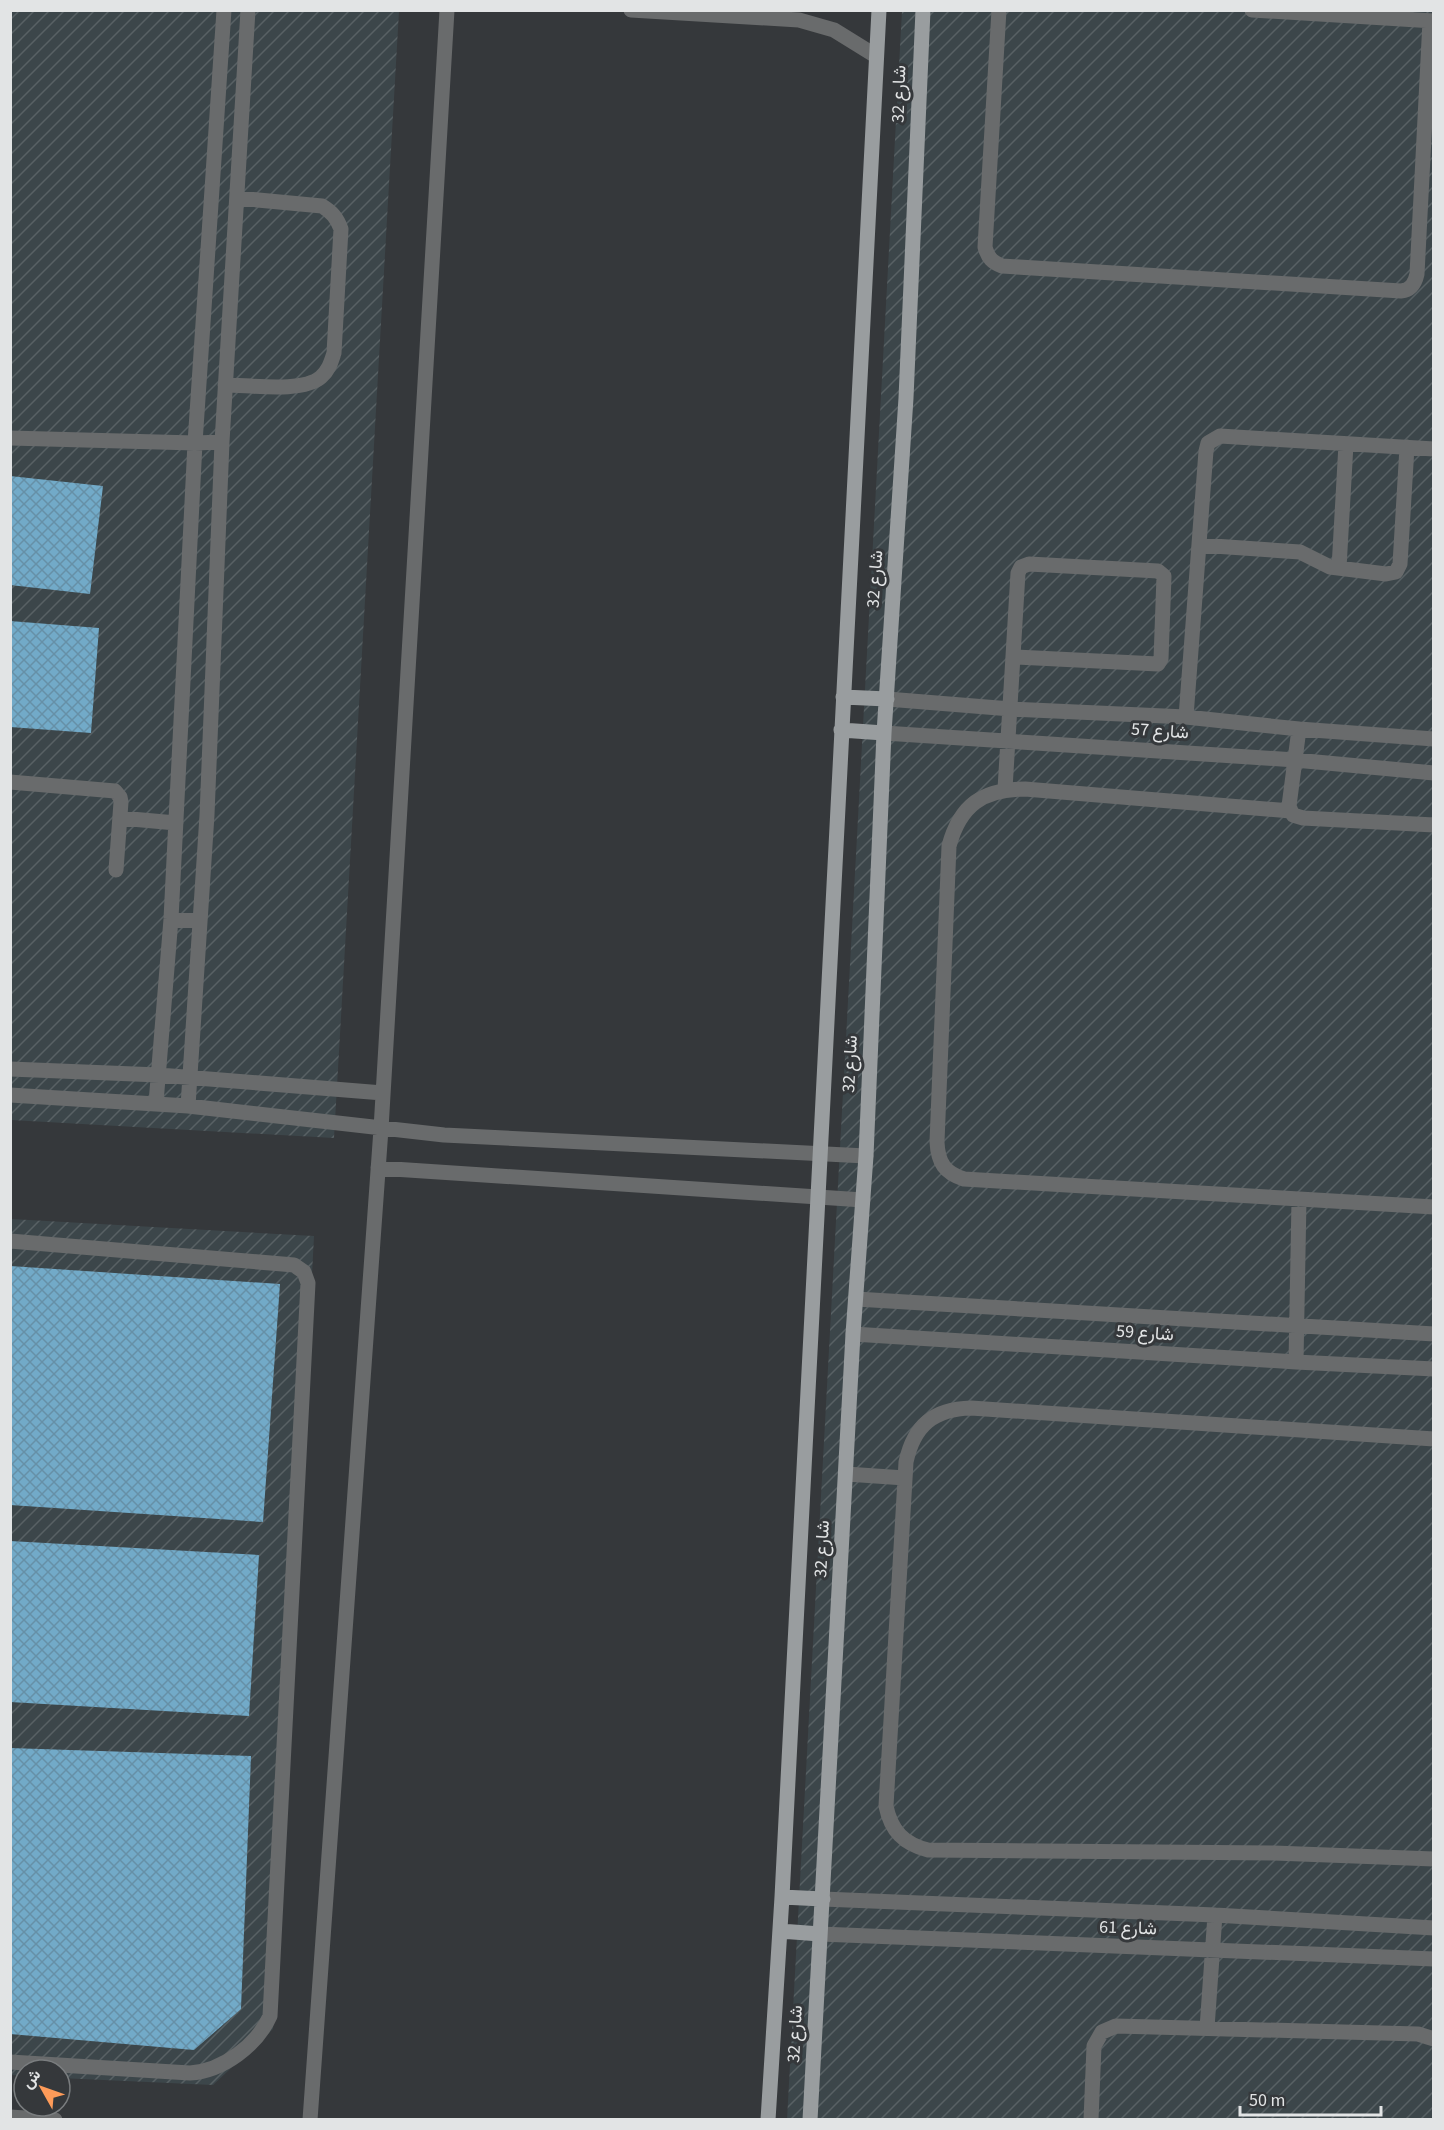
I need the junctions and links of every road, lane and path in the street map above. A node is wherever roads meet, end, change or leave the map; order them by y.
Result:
1 (224, 10) edge
2 (248, 10) edge
3 (447, 10) edge
4 (631, 10) edge
5 (879, 10) edge
6 (923, 10) edge
7 (999, 10) edge
8 (1252, 10) edge
9 (1432, 21) edge
10 (876, 56) junction
11 (237, 198) junction
12 (225, 385) junction
13 (10, 438) edge
14 (222, 442) junction
15 (195, 443) junction
16 (1346, 444) junction
17 (1407, 447) junction
18 (1434, 448) edge
19 (1198, 545) junction
20 (1339, 568) junction
21 (1014, 657) junction
22 (843, 697) junction
23 (887, 699) junction
24 (1011, 709) junction
25 (1186, 717) junction
26 (1299, 729) junction
27 (841, 730) junction
28 (884, 733) junction
29 (1434, 739) edge
30 (1009, 741) junction
31 (1295, 760) junction
32 (1434, 773) edge
33 (10, 782) edge
34 (1005, 789) junction
35 (1290, 811) junction
36 (120, 818) junction
37 (176, 823) junction
38 (1434, 825) edge
39 (116, 870) dead end
40 (171, 919) junction
41 (200, 921) junction
42 (10, 1069) edge
43 (159, 1075) junction
44 (190, 1078) junction
45 (383, 1093) junction
46 (10, 1095) edge
47 (156, 1103) junction
48 (188, 1106) junction
49 (381, 1129) junction
50 (820, 1154) junction
51 (866, 1156) junction
52 (378, 1168) junction
53 (818, 1197) junction
54 (862, 1200) junction
55 (1299, 1200) junction
56 (1434, 1208) edge
57 (10, 1241) edge
58 (856, 1299) junction
59 (1297, 1325) junction
60 (854, 1334) junction
61 (1434, 1334) edge
62 (1296, 1362) junction
63 (1434, 1369) edge
64 (1434, 1439) edge
65 (846, 1474) junction
66 (905, 1478) junction
67 (1434, 1859) edge
68 (782, 1897) junction
69 (823, 1899) junction
70 (1215, 1915) junction
71 (1434, 1928) edge
72 (780, 1931) junction
73 (820, 1934) junction
74 (1214, 1950) junction
75 (1434, 1959) edge
76 (1207, 2028) junction
77 (1434, 2038) edge
78 (10, 2062) edge
79 (12, 2118) edge
80 (55, 2120) edge
81 (310, 2120) edge
82 (768, 2120) edge
83 (810, 2120) edge
84 (1091, 2120) edge

1 - 15 street
2 - 11 street
3 - 45 street
4 - 10 street
5 - 10 main road, شارع 32
6 - 23 main road, شارع 32
7 - 9 street
8 - 9 street
10 - 22 main road, شارع 32
11 - 12 street
11 - 12 street
12 - 14 street
13 - 15 street
14 - 15 street
14 - 41 street
15 - 37 street
16 - 17 street
16 - 19 street
16 - 20 street
17 - 18 street
17 - 20 street
19 - 20 street
19 - 25 street
21 - 21 street
21 - 24 street
22 - 23 main road
22 - 27 main road, شارع 32
23 - 24 street, شارع 57
23 - 28 main road, شارع 32
24 - 25 street, شارع 57
24 - 30 street
25 - 26 street, شارع 57
26 - 29 street, شارع 57
26 - 31 street
27 - 28 main road
27 - 50 main road, شارع 32
28 - 30 street, شارع 57
28 - 51 main road, شارع 32
30 - 31 street, شارع 57
30 - 34 street
31 - 32 street, شارع 57
31 - 35 street
33 - 36 street
34 - 35 street
34 - 55 street
35 - 38 street
36 - 37 street
36 - 39 street
37 - 40 street
40 - 41 street
40 - 43 street
41 - 44 street
42 - 43 street
43 - 44 street
43 - 47 street
44 - 45 street
44 - 48 street
45 - 49 street
46 - 47 street
47 - 48 street
48 - 49 street
49 - 50 street
49 - 52 street
50 - 51 street
50 - 53 main road, شارع 32
51 - 54 main road, شارع 32
52 - 53 street
52 - 81 street
53 - 54 street
53 - 68 main road, شارع 32
54 - 58 main road, شارع 32
55 - 56 street
55 - 59 street
57 - 78 street
58 - 59 street, شارع 59
58 - 60 main road, شارع 32
59 - 61 street, شارع 59
59 - 62 street
60 - 62 street, شارع 59
60 - 65 main road, شارع 32
62 - 63 street, شارع 59
64 - 66 street
65 - 66 street
65 - 69 main road, شارع 32
66 - 67 street
68 - 69 main road
68 - 72 main road, شارع 32
69 - 70 street, شارع 61
69 - 73 main road, شارع 32
70 - 71 street, شارع 61
70 - 74 street
72 - 73 main road
72 - 82 main road, شارع 32
73 - 74 street, شارع 61
73 - 83 main road, شارع 32
74 - 75 street, شارع 61
74 - 76 street
76 - 77 street
76 - 84 street
79 - 80 street

